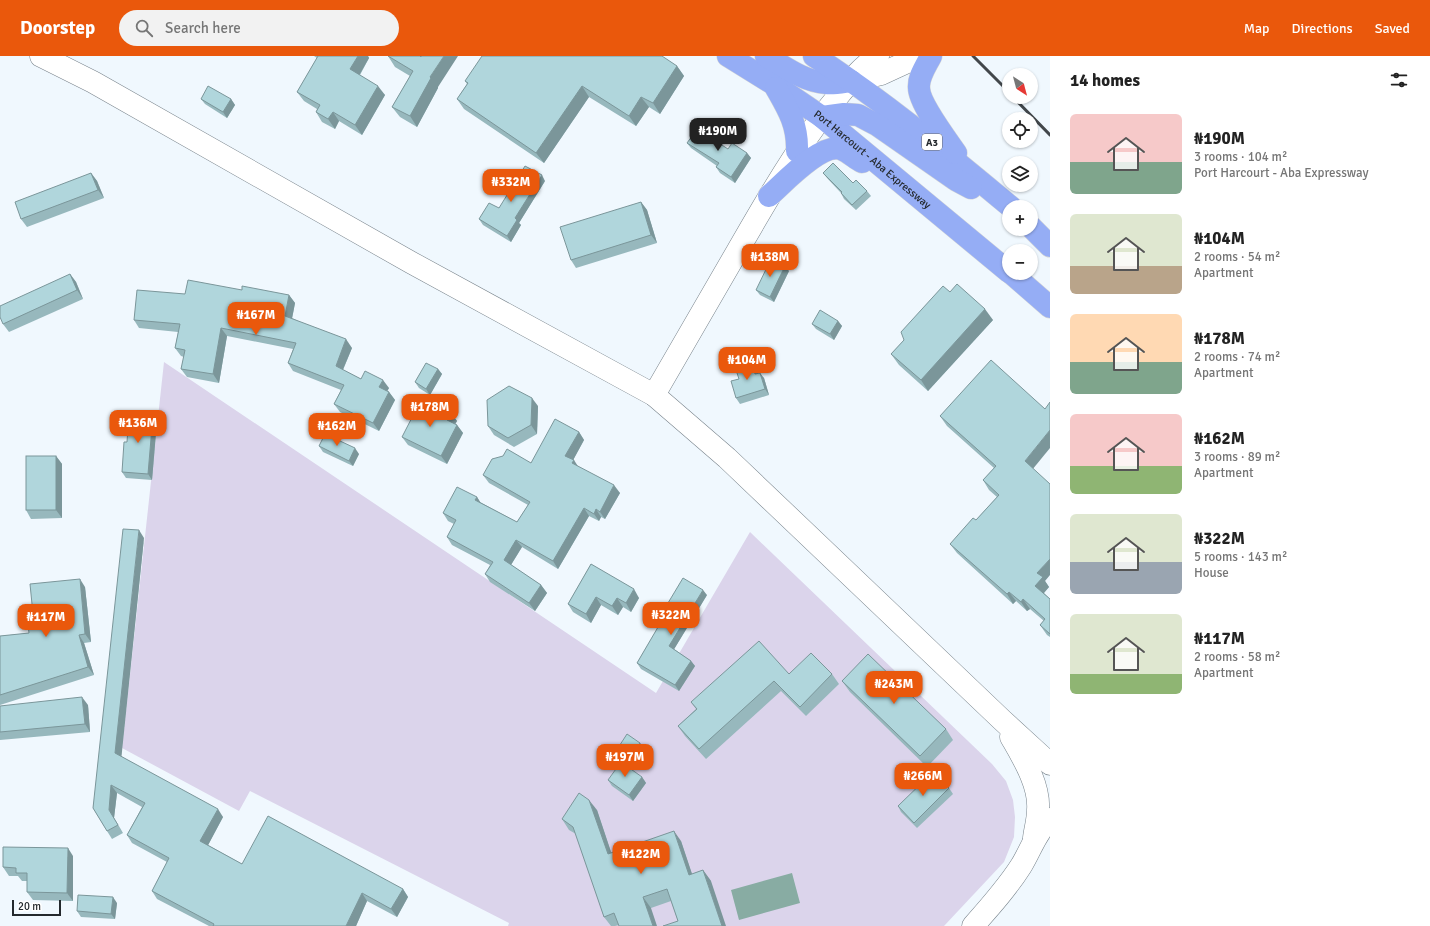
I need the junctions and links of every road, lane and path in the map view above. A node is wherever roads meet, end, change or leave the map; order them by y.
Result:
1 (41, 56) edge
2 (728, 56) edge
3 (766, 56) edge
4 (814, 56) edge
5 (878, 56) edge
6 (920, 56) edge
7 (931, 56) edge
8 (851, 81) junction
9 (775, 85) junction
10 (822, 117) junction
11 (797, 151) junction
12 (971, 174) junction
13 (912, 191) junction
14 (769, 196) junction
15 (1002, 201) edge
16 (1002, 204) edge
17 (1038, 234) edge
18 (1050, 246) edge
19 (1002, 265) edge
20 (1019, 280) edge
21 (1050, 307) edge
22 (654, 395) junction
23 (1002, 720) junction
24 (1050, 764) edge
25 (1050, 819) edge
26 (1033, 843) junction
27 (973, 926) edge

1 - 22 street
2 - 9 highway, Port Harcourt - Aba Expressway
3 - 8 highway
4 - 8 highway, A3
5 - 8 street
6 - 8 street
7 - 12 highway
8 - 10 street
8 - 12 highway, A3
9 - 10 highway, Port Harcourt - Aba Expressway
9 - 11 highway
10 - 11 street
10 - 13 highway, Port Harcourt - Aba Expressway
10 - 16 highway
11 - 14 street
12 - 15 highway, A3
13 - 14 highway
13 - 19 highway, Port Harcourt - Aba Expressway
14 - 22 street
17 - 18 highway
20 - 21 highway, Port Harcourt - Aba Expressway
22 - 23 street
23 - 24 street
23 - 26 street
25 - 26 street
26 - 27 street

